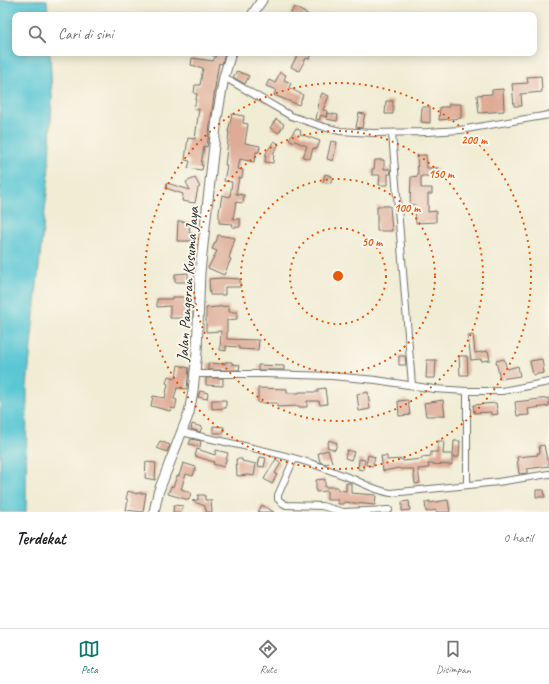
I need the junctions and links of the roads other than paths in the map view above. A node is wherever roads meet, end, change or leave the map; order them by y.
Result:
1 (262, 0) edge
2 (254, 12) edge
3 (230, 56) edge
4 (224, 77) junction
5 (549, 115) edge
6 (392, 133) junction
7 (195, 374) junction
8 (549, 382) edge
9 (412, 385) junction
10 (467, 391) junction
11 (182, 432) junction
12 (294, 458) junction
13 (549, 474) edge
14 (467, 485) junction
15 (389, 510) dead end
16 (154, 512) edge

1 - 2 street
3 - 4 street, Jalan Pangeran Kusuma Jaya
4 - 6 street
4 - 7 street, Jalan Pangeran Kusuma Jaya
5 - 6 street
6 - 9 street
7 - 9 street
7 - 11 street, Jalan Pangeran Kusuma Jaya
8 - 10 street
9 - 10 street
10 - 14 street
11 - 12 street
11 - 16 street, Jalan Pangeran Kusuma Jaya
12 - 14 street
12 - 15 street
13 - 14 street

